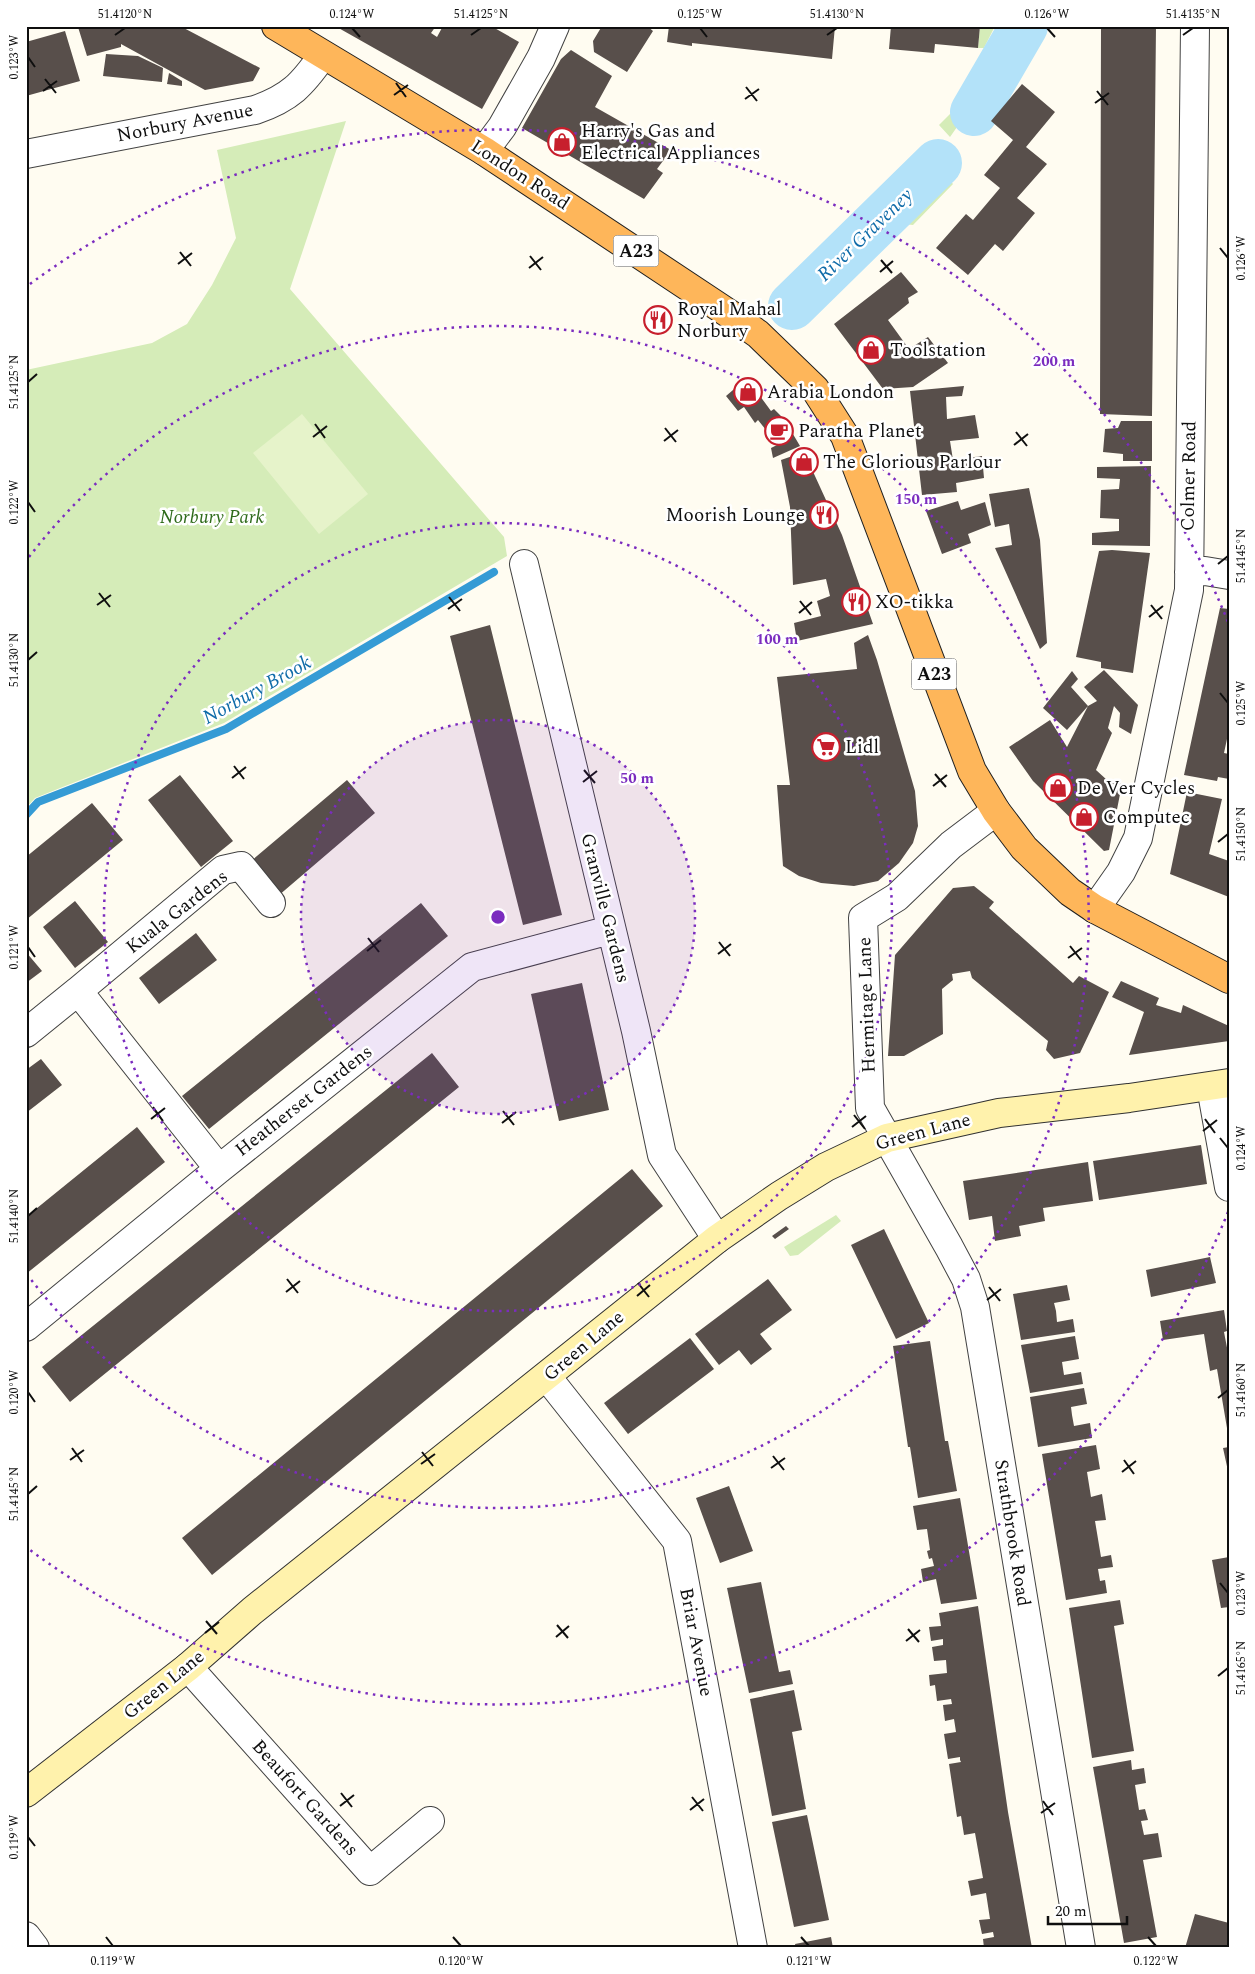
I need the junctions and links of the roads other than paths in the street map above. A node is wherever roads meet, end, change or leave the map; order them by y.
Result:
1 (276, 26) edge
2 (555, 26) edge
3 (1195, 26) edge
4 (323, 55) junction
5 (484, 151) junction
6 (26, 154) edge
7 (524, 564) dead end
8 (1189, 572) junction
9 (1229, 575) edge
10 (996, 811) junction
11 (271, 903) dead end
12 (1095, 909) junction
13 (610, 930) junction
14 (1229, 979) edge
15 (78, 991) junction
16 (26, 1033) edge
17 (1220, 1085) edge
18 (887, 1138) junction
19 (219, 1169) junction
20 (1229, 1187) edge
21 (717, 1239) junction
22 (26, 1327) edge
23 (547, 1377) junction
24 (188, 1667) junction
25 (26, 1793) edge
26 (430, 1822) dead end
27 (26, 1936) edge
28 (35, 1948) edge
29 (753, 1948) edge
30 (1081, 1948) edge

1 - 4 highway, London Road / A23
2 - 5 street
3 - 8 street, Colmer Road
4 - 5 highway, London Road / A23
4 - 6 street, Norbury Avenue
5 - 10 highway, London Road / A23
7 - 13 street, Granville Gardens
8 - 9 street
8 - 12 street, Colmer Road
10 - 12 highway, A23
10 - 18 street, Hermitage Lane
11 - 15 street, Kuala Gardens
12 - 14 highway, A23
13 - 19 street, Heatherset Gardens
13 - 21 street, Granville Gardens
15 - 16 street, Kuala Gardens
15 - 19 street
17 - 18 main road, Green Lane
17 - 20 street
18 - 21 main road, Green Lane
18 - 30 street, Strathbrook Road
19 - 22 street, Heatherset Gardens
21 - 23 main road, Green Lane
23 - 24 main road, Green Lane
23 - 29 street, Briar Avenue
24 - 25 main road, Green Lane
24 - 26 street, Beaufort Gardens
27 - 28 street

